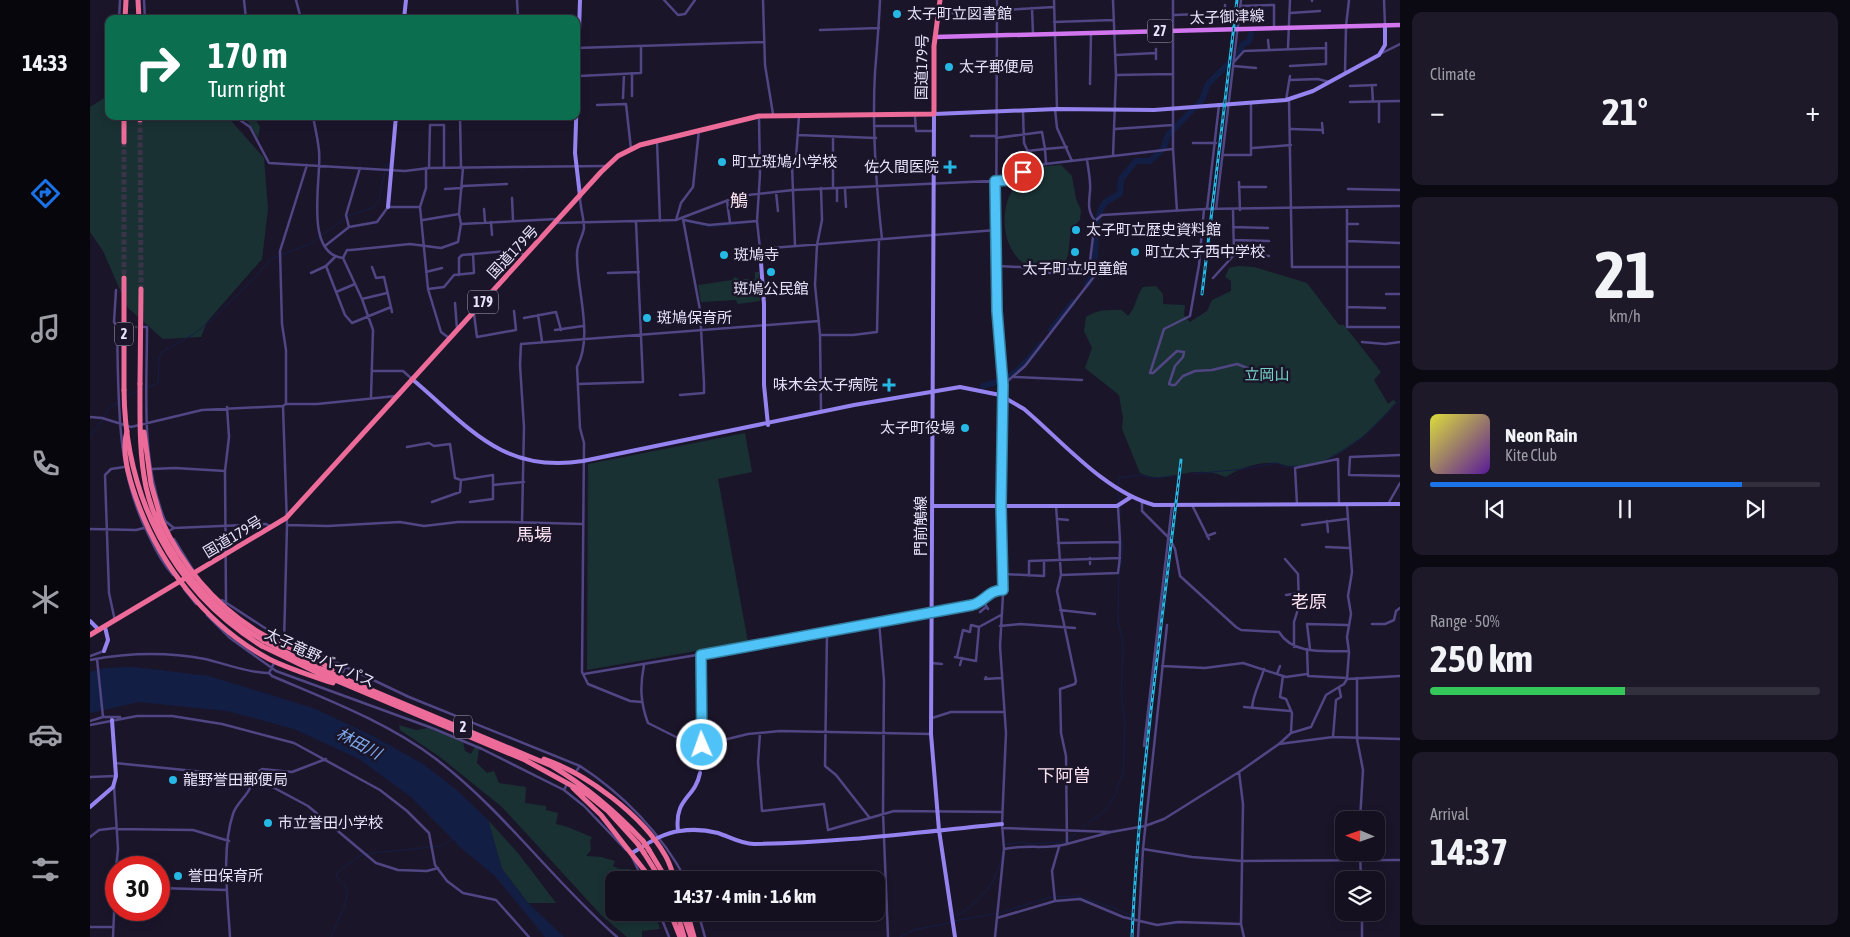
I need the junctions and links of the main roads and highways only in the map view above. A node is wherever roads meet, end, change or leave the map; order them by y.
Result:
1 (126, 0) edge
2 (138, 0) edge
3 (940, 0) edge
4 (125, 15) edge
5 (139, 15) edge
6 (1400, 24) edge
7 (935, 37) junction
8 (124, 120) edge
9 (124, 142) tunnel mouth
10 (124, 278) tunnel mouth
11 (141, 289) tunnel mouth
12 (140, 404) junction
13 (127, 430) junction
14 (195, 574) junction
15 (178, 580) junction
16 (90, 635) edge
17 (263, 644) junction
18 (338, 675) junction
19 (374, 697) junction
20 (517, 745) junction
21 (567, 784) junction
22 (640, 843) junction
23 (647, 851) junction
24 (645, 871) edge
25 (657, 871) edge
26 (661, 871) edge
27 (672, 871) edge
28 (674, 921) edge
29 (679, 921) edge
30 (686, 921) edge
31 (689, 921) edge
32 (682, 937) edge
33 (692, 937) edge

1 - 4 highway
2 - 5 highway
3 - 7 highway, 国道179号
6 - 7 main road, 太子御津線 / 27
7 - 14 highway, 国道179号 / 179
8 - 9 highway
10 - 13 highway, 太子竜野バイパス / 2, bridge
11 - 12 highway, 太子竜野バイパス / 2, bridge
12 - 14 highway, bridge
12 - 17 highway, 太子竜野バイパス / 2, bridge
13 - 15 highway
13 - 17 highway, 太子竜野バイパス / 2, bridge
14 - 15 highway, 国道179号 / 179
14 - 18 highway
15 - 16 highway, 国道179号 / 179
15 - 19 highway
17 - 18 highway, 太子竜野バイパス / 2
17 - 19 highway, 太子竜野バイパス / 2
18 - 20 highway, 太子竜野バイパス / 2
19 - 21 highway, 太子竜野バイパス / 2
20 - 22 highway, 太子竜野バイパス / 2
20 - 27 highway
21 - 22 highway, 太子竜野バイパス / 2
21 - 24 highway
22 - 23 highway, 太子竜野バイパス / 2, bridge
23 - 25 highway, 太子竜野バイパス / 2
23 - 26 highway, 太子竜野バイパス / 2
28 - 32 highway
29 - 32 highway
30 - 33 highway
31 - 33 highway

